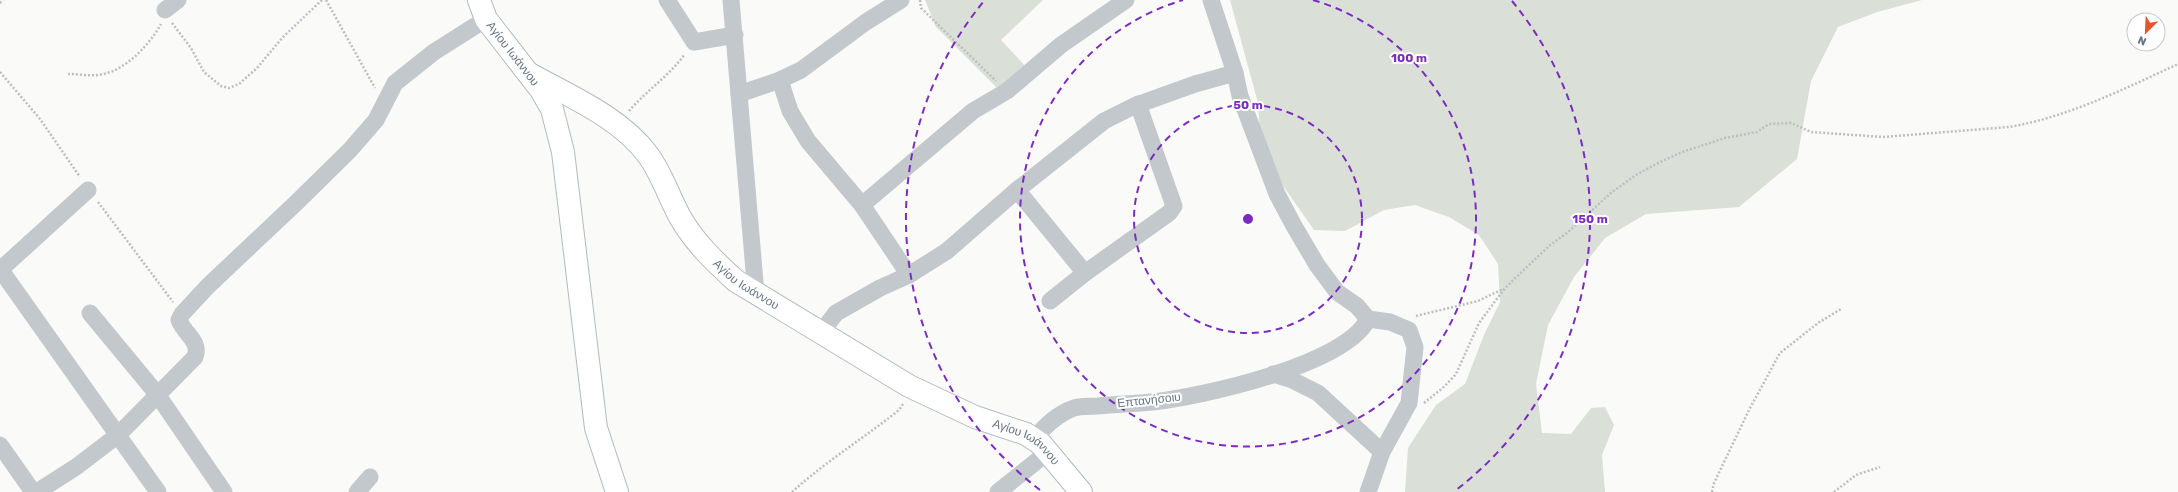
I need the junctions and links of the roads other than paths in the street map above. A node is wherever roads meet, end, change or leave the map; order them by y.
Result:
1 (178, 0) edge
2 (667, 0) edge
3 (731, 0) edge
4 (901, 0) edge
5 (1125, 0) edge
6 (1211, 0) edge
7 (484, 6) edge
8 (165, 10) road end
9 (735, 35) junction
10 (528, 73) junction
11 (1235, 73) junction
12 (780, 80) junction
13 (739, 94) junction
14 (1138, 104) junction
15 (88, 190) dead end
16 (1017, 190) junction
17 (862, 205) junction
18 (0, 269) edge
19 (1085, 273) junction
20 (909, 275) junction
21 (756, 294) junction
22 (1050, 301) dead end
23 (90, 313) dead end
24 (1368, 319) junction
25 (820, 334) junction
26 (1273, 374) junction
27 (157, 394) junction
28 (118, 435) junction
29 (0, 445) edge
30 (1041, 445) junction
31 (1382, 452) junction
32 (370, 477) dead end
33 (33, 492) edge
34 (37, 492) edge
35 (158, 492) edge
36 (224, 492) edge
37 (357, 492) edge
38 (617, 492) edge
39 (998, 492) edge
40 (1081, 492) edge
41 (1368, 492) edge

1 - 8 street
2 - 9 street
3 - 9 street
4 - 12 street
5 - 17 street
6 - 11 street
7 - 10 street, Αγίου Ιωάννου
7 - 27 street
9 - 13 street
10 - 21 street, Αγίου Ιωάννου
10 - 38 street
11 - 14 street
11 - 24 street
12 - 13 street
12 - 17 street
13 - 21 street
14 - 16 street
14 - 19 street
15 - 18 street
16 - 19 street
16 - 20 street
17 - 20 street
18 - 28 street
19 - 22 street
20 - 25 street
21 - 25 street, Αγίου Ιωάννου
23 - 27 street
24 - 26 street, Επτανήσοιυ
24 - 31 street
25 - 30 street, Αγίου Ιωάννου
26 - 30 street, Επτανήσοιυ
26 - 31 street
27 - 28 street
27 - 36 street
28 - 34 street
28 - 35 street
29 - 33 street
30 - 39 street, Επτανήσοιυ
30 - 40 street, Αγίου Ιωάννου
31 - 41 street
32 - 37 street

